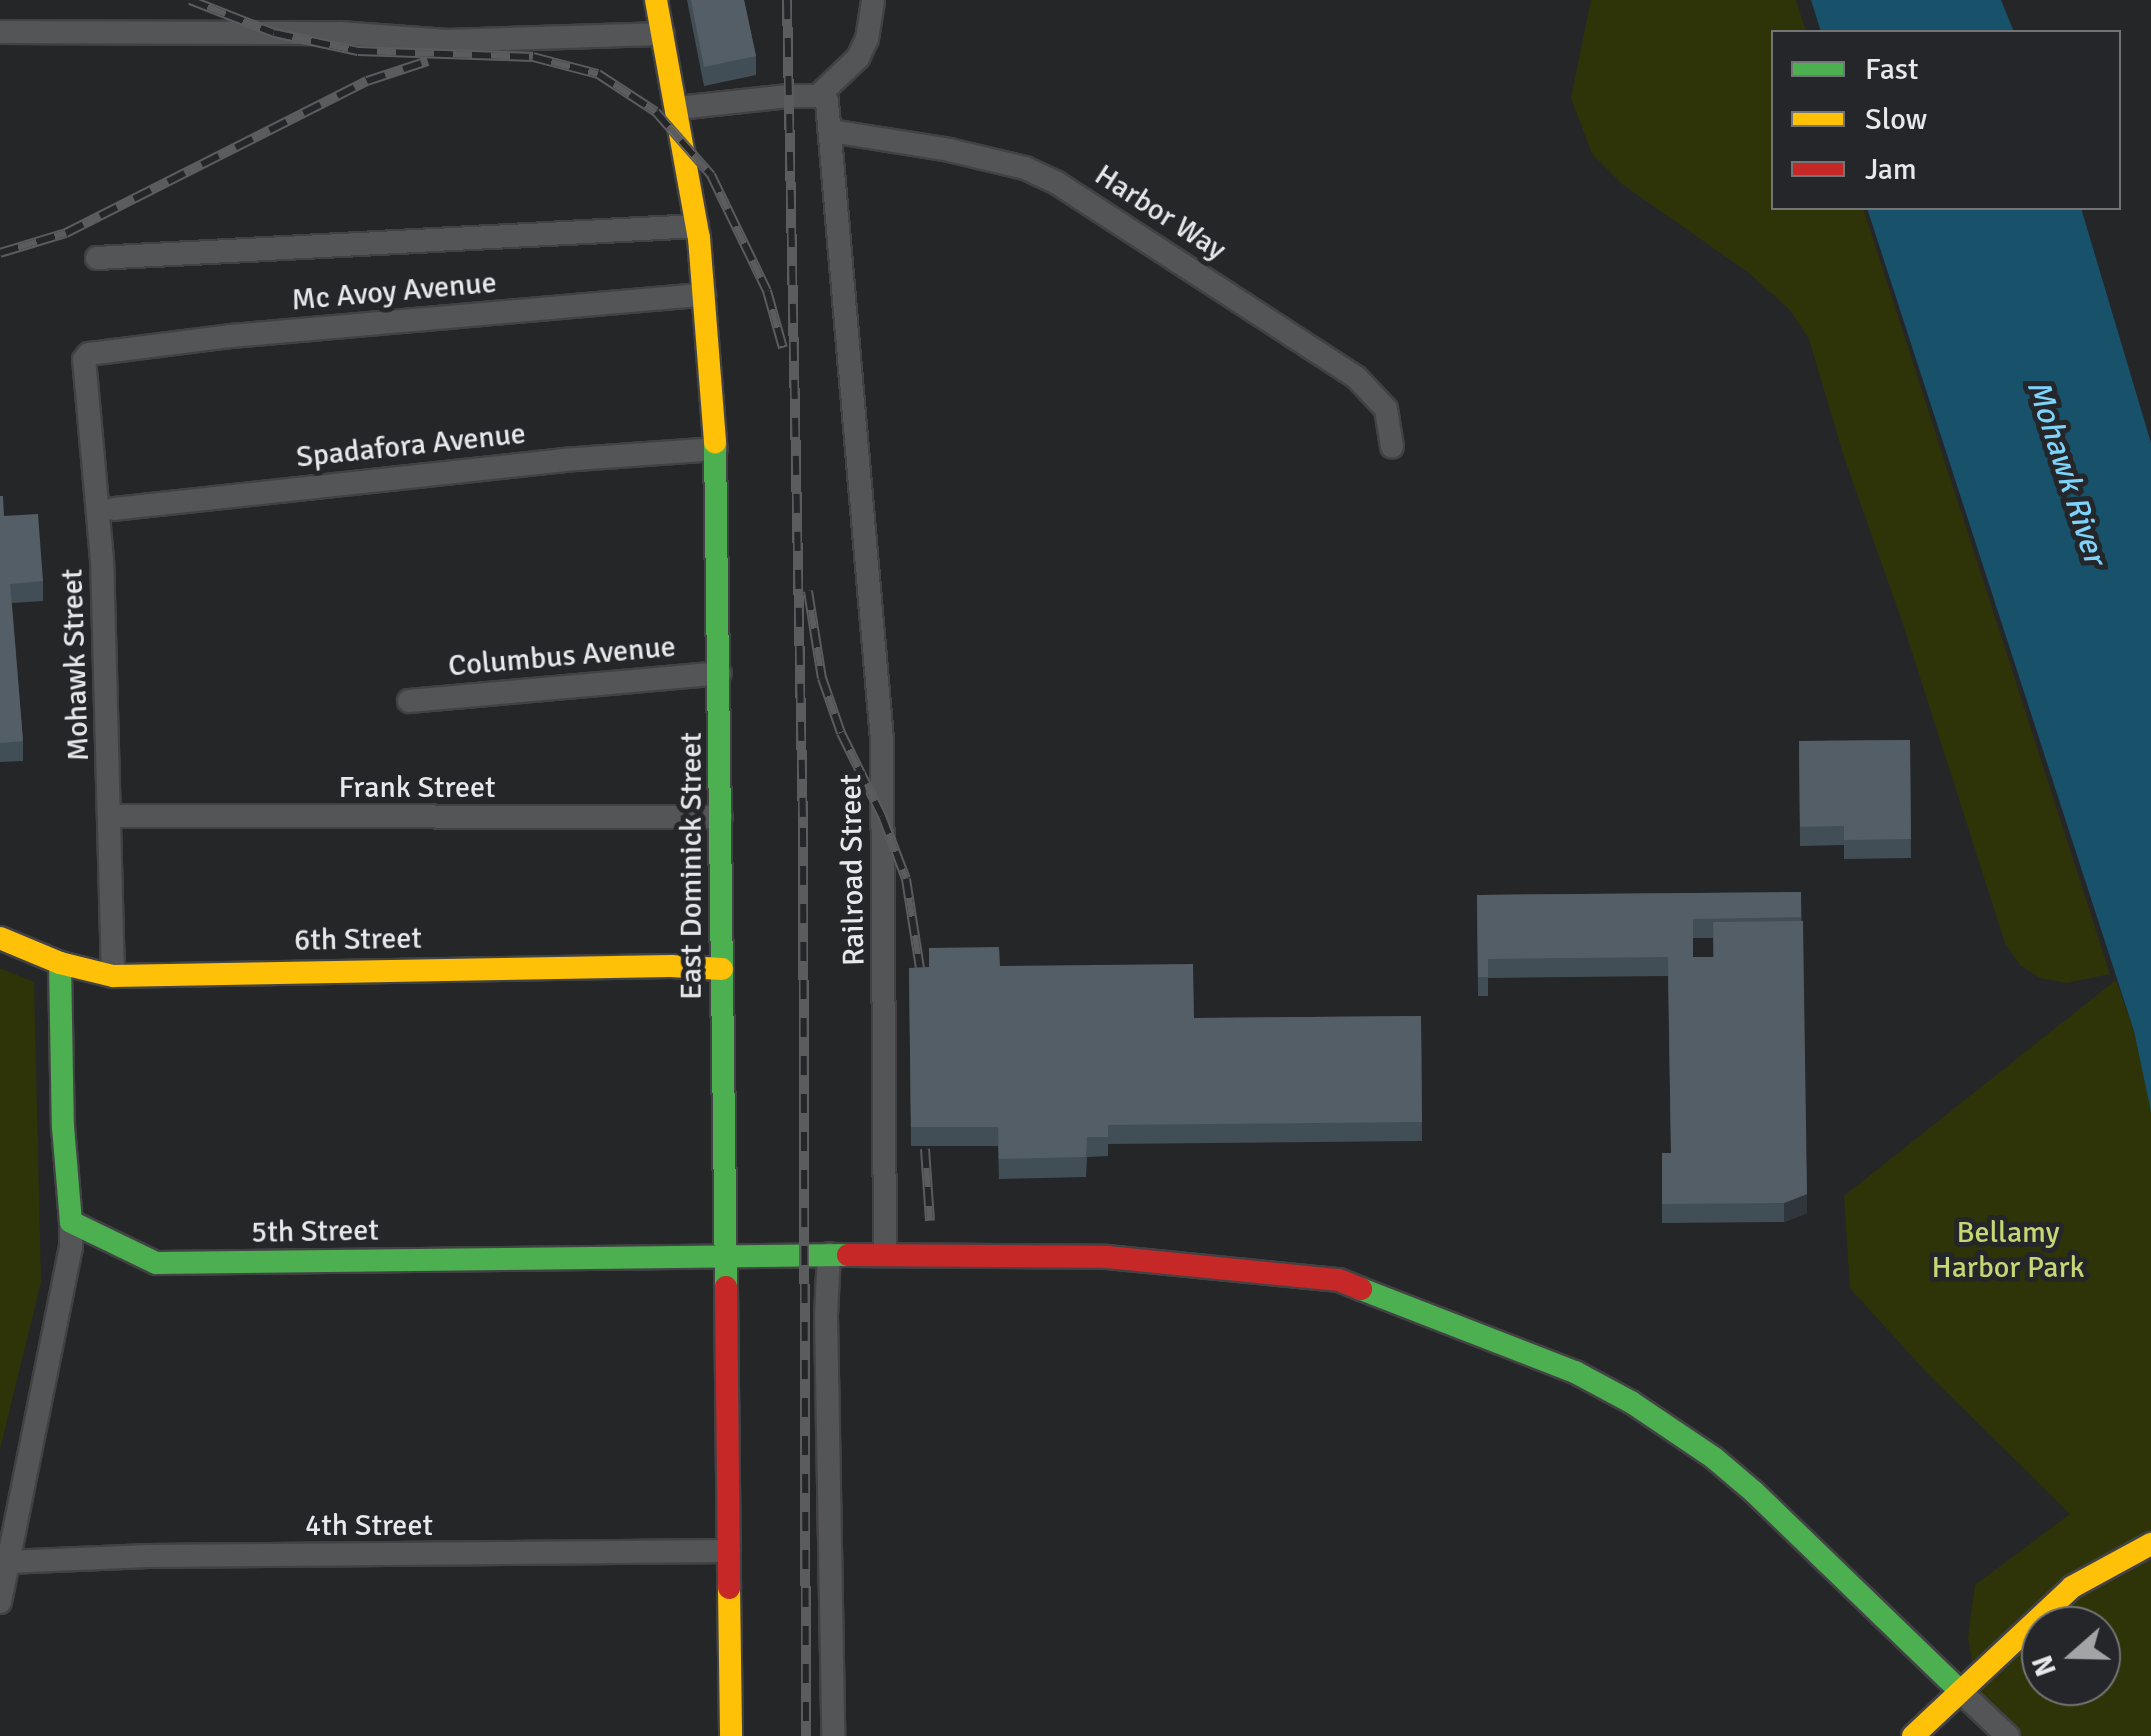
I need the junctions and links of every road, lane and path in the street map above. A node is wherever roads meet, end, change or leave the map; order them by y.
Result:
1 (656, 0) edge
2 (872, 0) edge
3 (0, 32) edge
4 (663, 34) junction
5 (820, 96) junction
6 (678, 108) junction
7 (831, 131) junction
8 (697, 226) junction
9 (97, 258) dead end
10 (704, 294) junction
11 (90, 354) joint
12 (1392, 447) dead end
13 (716, 449) junction
14 (114, 509) dead end
15 (720, 673) junction
16 (409, 702) dead end
17 (112, 816) junction
18 (721, 817) junction
19 (0, 938) edge
20 (60, 963) junction
21 (722, 970) junction
22 (113, 976) junction
23 (71, 1222) junction
24 (829, 1254) junction
25 (885, 1254) junction
26 (726, 1255) junction
27 (2151, 1544) edge
28 (730, 1551) junction
29 (8, 1562) junction
30 (0, 1602) edge
31 (1960, 1690) junction
32 (731, 1736) edge
33 (833, 1736) edge
34 (1913, 1736) edge
35 (2008, 1736) edge

1 - 4 street, East Dominick Street
2 - 5 street
3 - 4 street
4 - 6 street, East Dominick Street
5 - 6 street
5 - 7 street, Railroad Street
6 - 8 street, East Dominick Street
7 - 12 street, Harbor Way
7 - 25 street, Railroad Street
8 - 9 street
8 - 10 street, East Dominick Street
10 - 11 street, Mc Avoy Avenue
10 - 13 street, East Dominick Street
11 - 17 street, Mohawk Street
13 - 14 street, Spadafora Avenue
13 - 15 street, East Dominick Street
15 - 16 street, Columbus Avenue
15 - 18 street, East Dominick Street
17 - 18 street, Frank Street
17 - 22 street, Mohawk Street
18 - 21 street, East Dominick Street
19 - 20 street, 6th Street
20 - 22 street, 6th Street
20 - 23 street
21 - 22 street, 6th Street
21 - 26 street, East Dominick Street
23 - 26 street, 5th Street
23 - 29 street
24 - 25 street
24 - 26 street, 5th Street
24 - 33 street
25 - 31 street
26 - 28 street, East Dominick Street
27 - 31 street
28 - 29 street, 4th Street
28 - 32 street, East Dominick Street
29 - 30 street
31 - 34 street
31 - 35 street

